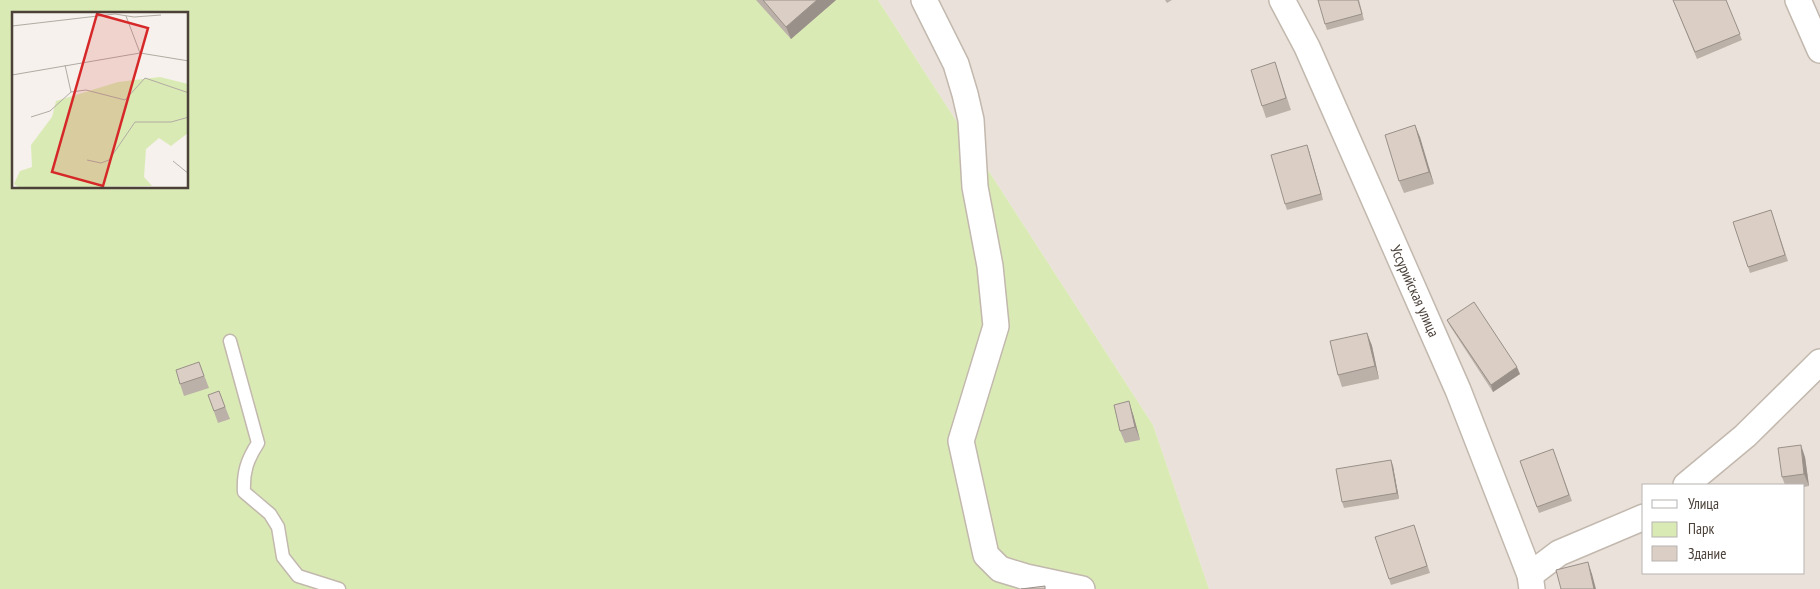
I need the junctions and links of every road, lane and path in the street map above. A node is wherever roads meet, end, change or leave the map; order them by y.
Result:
1 (924, 0) edge
2 (1282, 0) edge
3 (1798, 0) edge
4 (1820, 50) edge
5 (230, 341) dead end
6 (1820, 362) edge
7 (1687, 484) edge
8 (1642, 518) edge
9 (1531, 582) edge
10 (339, 589) edge
11 (1082, 589) edge

1 - 11 street
2 - 9 street, Уссурийская улица
3 - 4 street
5 - 10 lane
6 - 7 street
8 - 9 street

